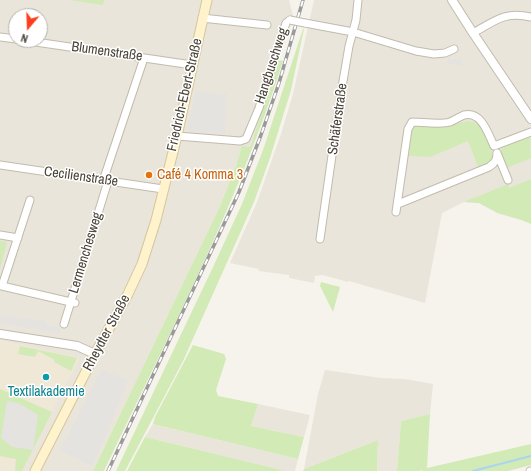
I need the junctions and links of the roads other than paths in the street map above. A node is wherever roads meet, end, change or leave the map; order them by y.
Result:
1 (207, 0) edge
2 (358, 0) edge
3 (452, 0) edge
4 (531, 17) edge
5 (202, 18) junction
6 (268, 25) dead end
7 (353, 32) junction
8 (473, 33) junction
9 (48, 44) edge
10 (454, 50) dead end
11 (144, 58) junction
12 (192, 65) junction
13 (531, 119) edge
14 (531, 132) edge
15 (177, 136) junction
16 (495, 149) junction
17 (0, 165) edge
18 (508, 180) dead end
19 (106, 181) junction
20 (163, 189) junction
21 (30, 200) dead end
22 (398, 204) junction
23 (396, 212) dead end
24 (0, 235) edge
25 (18, 238) junction
26 (320, 240) dead end
27 (1, 286) edge
28 (73, 303) junction
29 (64, 324) dead end
30 (0, 334) edge
31 (95, 354) junction
32 (35, 471) edge

1 - 5 main road, Friedrich-Ebert-Straße
2 - 7 street, Schäferstraße
3 - 8 street
4 - 8 street
5 - 6 street
5 - 12 main road, Friedrich-Ebert-Straße
7 - 10 street, Hangbuschweg
7 - 15 street, Hangbuschweg, bridge
7 - 26 street, Schäferstraße
8 - 13 street
9 - 11 street, Blumenstraße
11 - 12 street, Blumenstraße
11 - 19 street, Lermenchesweg
12 - 15 main road, Friedrich-Ebert-Straße
14 - 16 street
15 - 20 main road, Friedrich-Ebert-Straße
16 - 18 street
16 - 22 street
16 - 22 street
17 - 19 street, Cecilienstraße
19 - 20 street, Cecilienstraße
19 - 28 street, Lermenchesweg
20 - 31 main road, Rheydter Straße
21 - 25 street
22 - 23 street
24 - 25 street
25 - 27 street
27 - 28 street
28 - 29 street, Lermenchesweg
30 - 31 street
31 - 32 main road, Rheydter Straße

